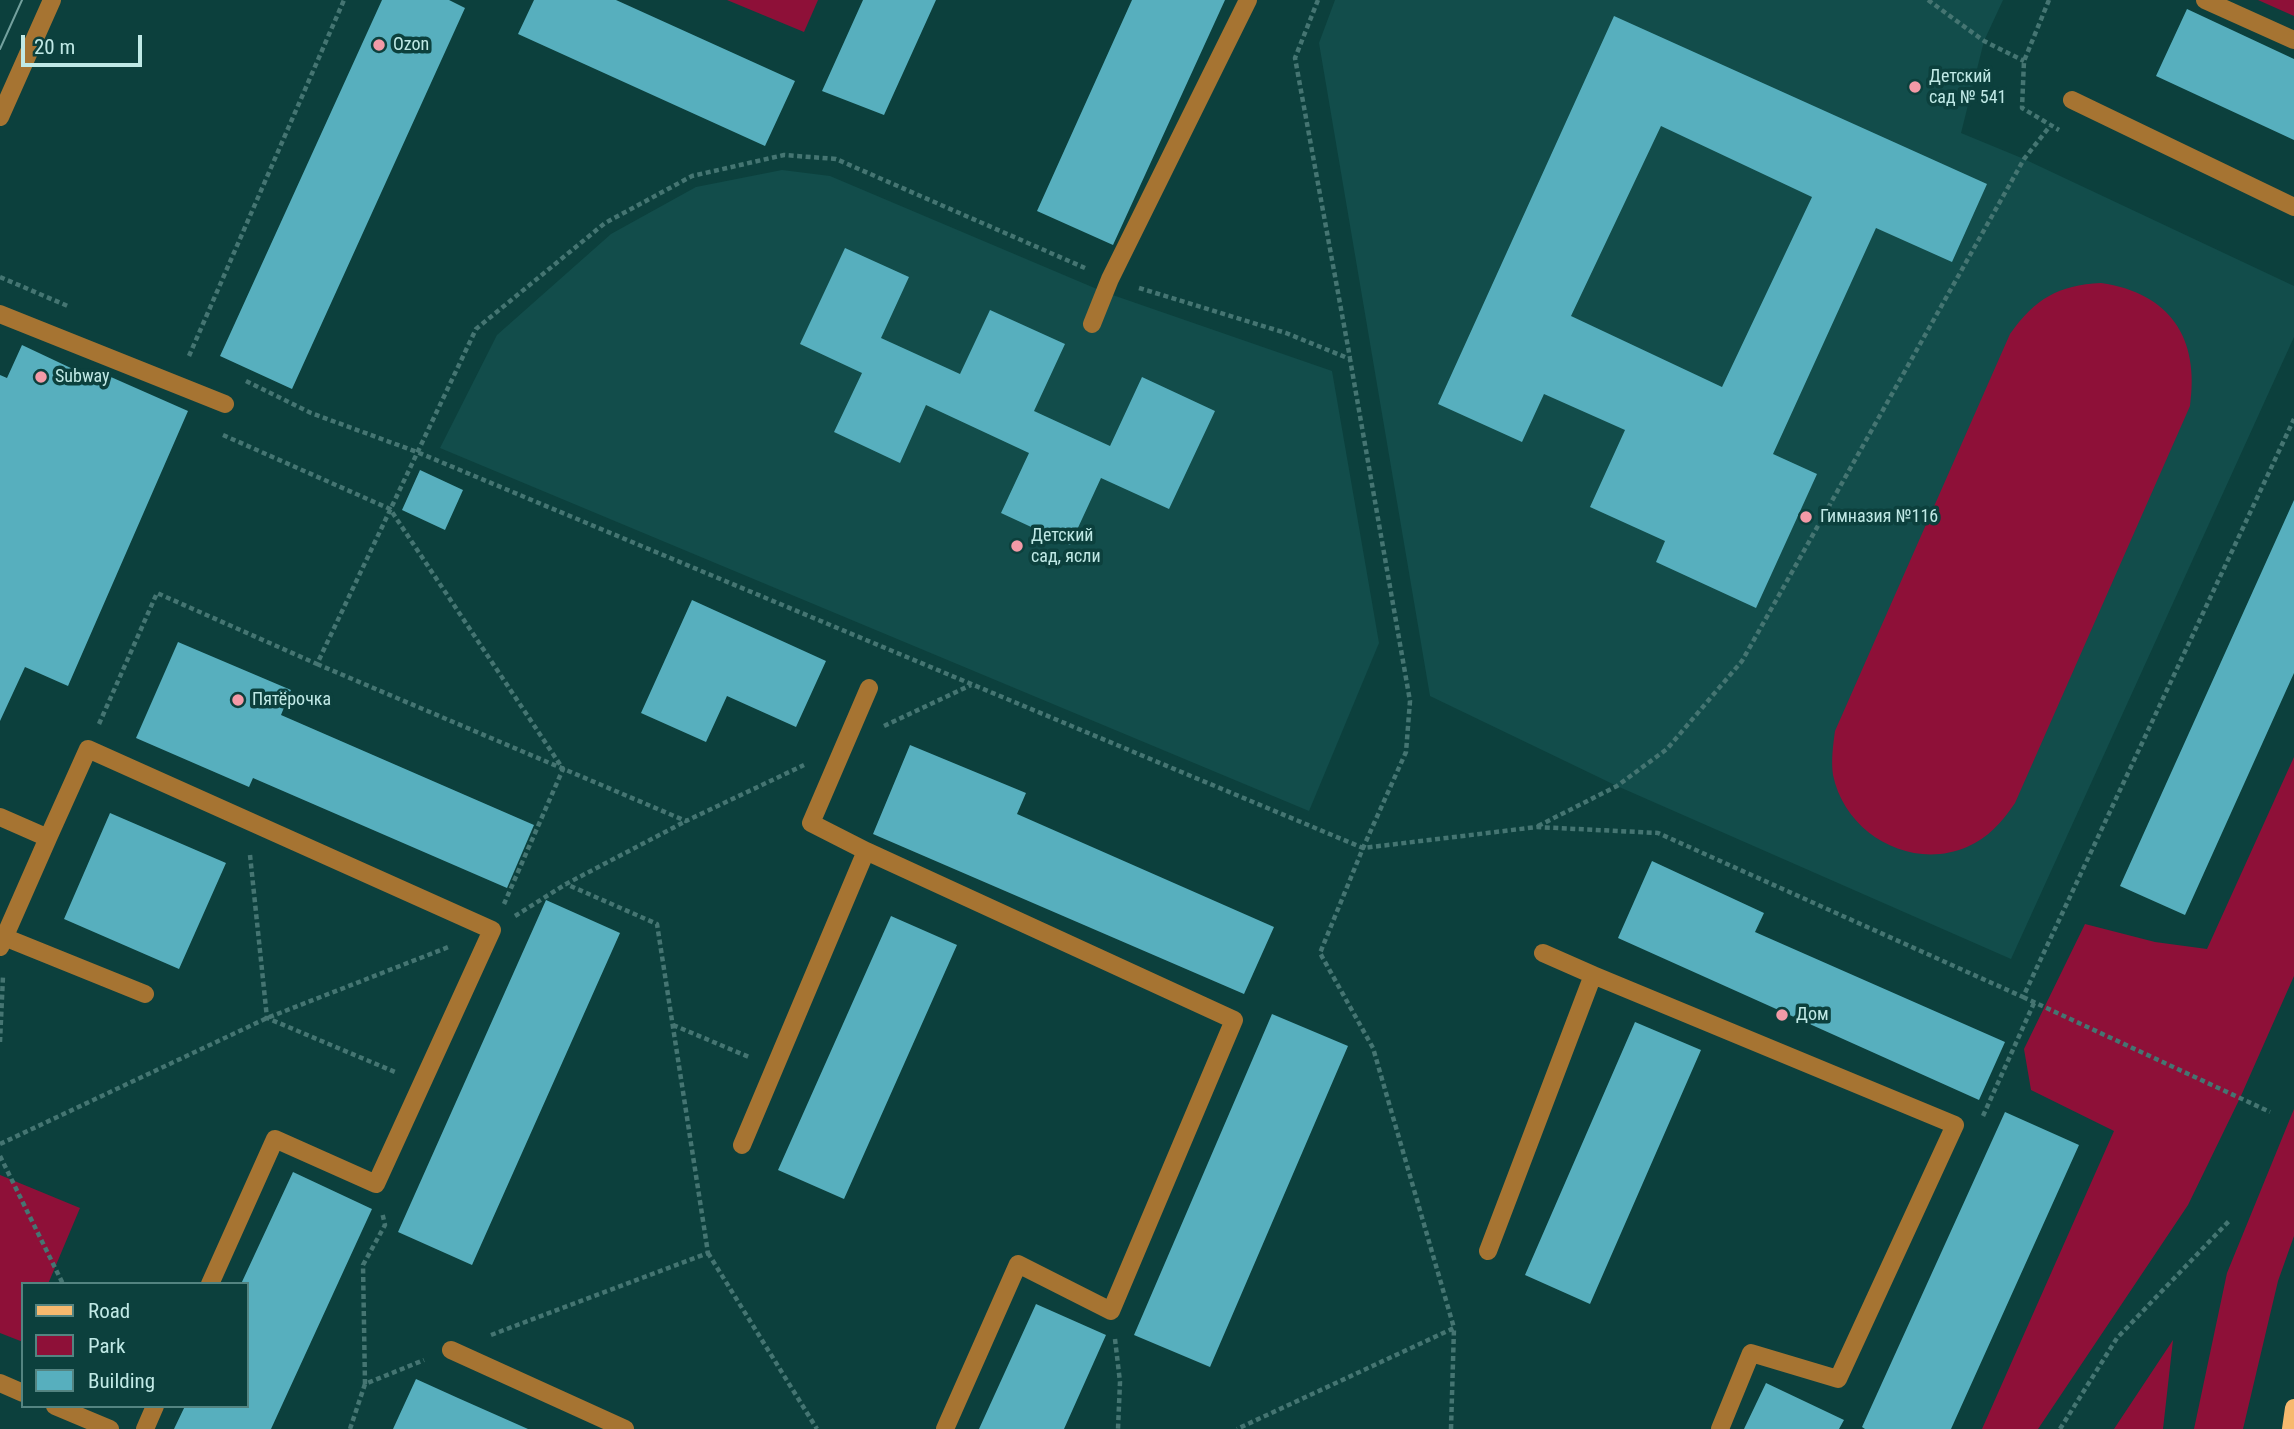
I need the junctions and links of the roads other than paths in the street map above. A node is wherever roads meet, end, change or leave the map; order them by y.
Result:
1 (52, 0) edge
2 (1248, 0) edge
3 (2205, 0) edge
4 (2294, 40) edge
5 (2072, 100) dead end
6 (0, 117) edge
7 (2294, 206) edge
8 (0, 314) edge
9 (1092, 324) dead end
10 (226, 404) road end
11 (869, 688) dead end
12 (0, 817) edge
13 (48, 838) junction
14 (866, 851) junction
15 (2, 942) edge
16 (1543, 953) dead end
17 (1593, 975) junction
18 (145, 994) dead end
19 (742, 1145) dead end
20 (1488, 1251) dead end
21 (211, 1282) edge
22 (451, 1350) road end
23 (0, 1383) edge
24 (21, 1392) edge
25 (60, 1408) edge
26 (154, 1408) edge
27 (2294, 1408) edge
28 (110, 1429) edge
29 (145, 1429) edge
30 (625, 1429) edge
31 (945, 1429) edge
32 (1720, 1429) edge
33 (2291, 1429) edge

1 - 6 street
2 - 9 street
3 - 4 street
5 - 7 street
8 - 10 street
11 - 14 street
12 - 13 street
13 - 15 street
13 - 21 street
14 - 19 street
14 - 31 street
15 - 18 street
16 - 17 street
17 - 20 street
17 - 32 street
22 - 30 street
23 - 24 street
25 - 28 street
26 - 29 street
27 - 33 main road

